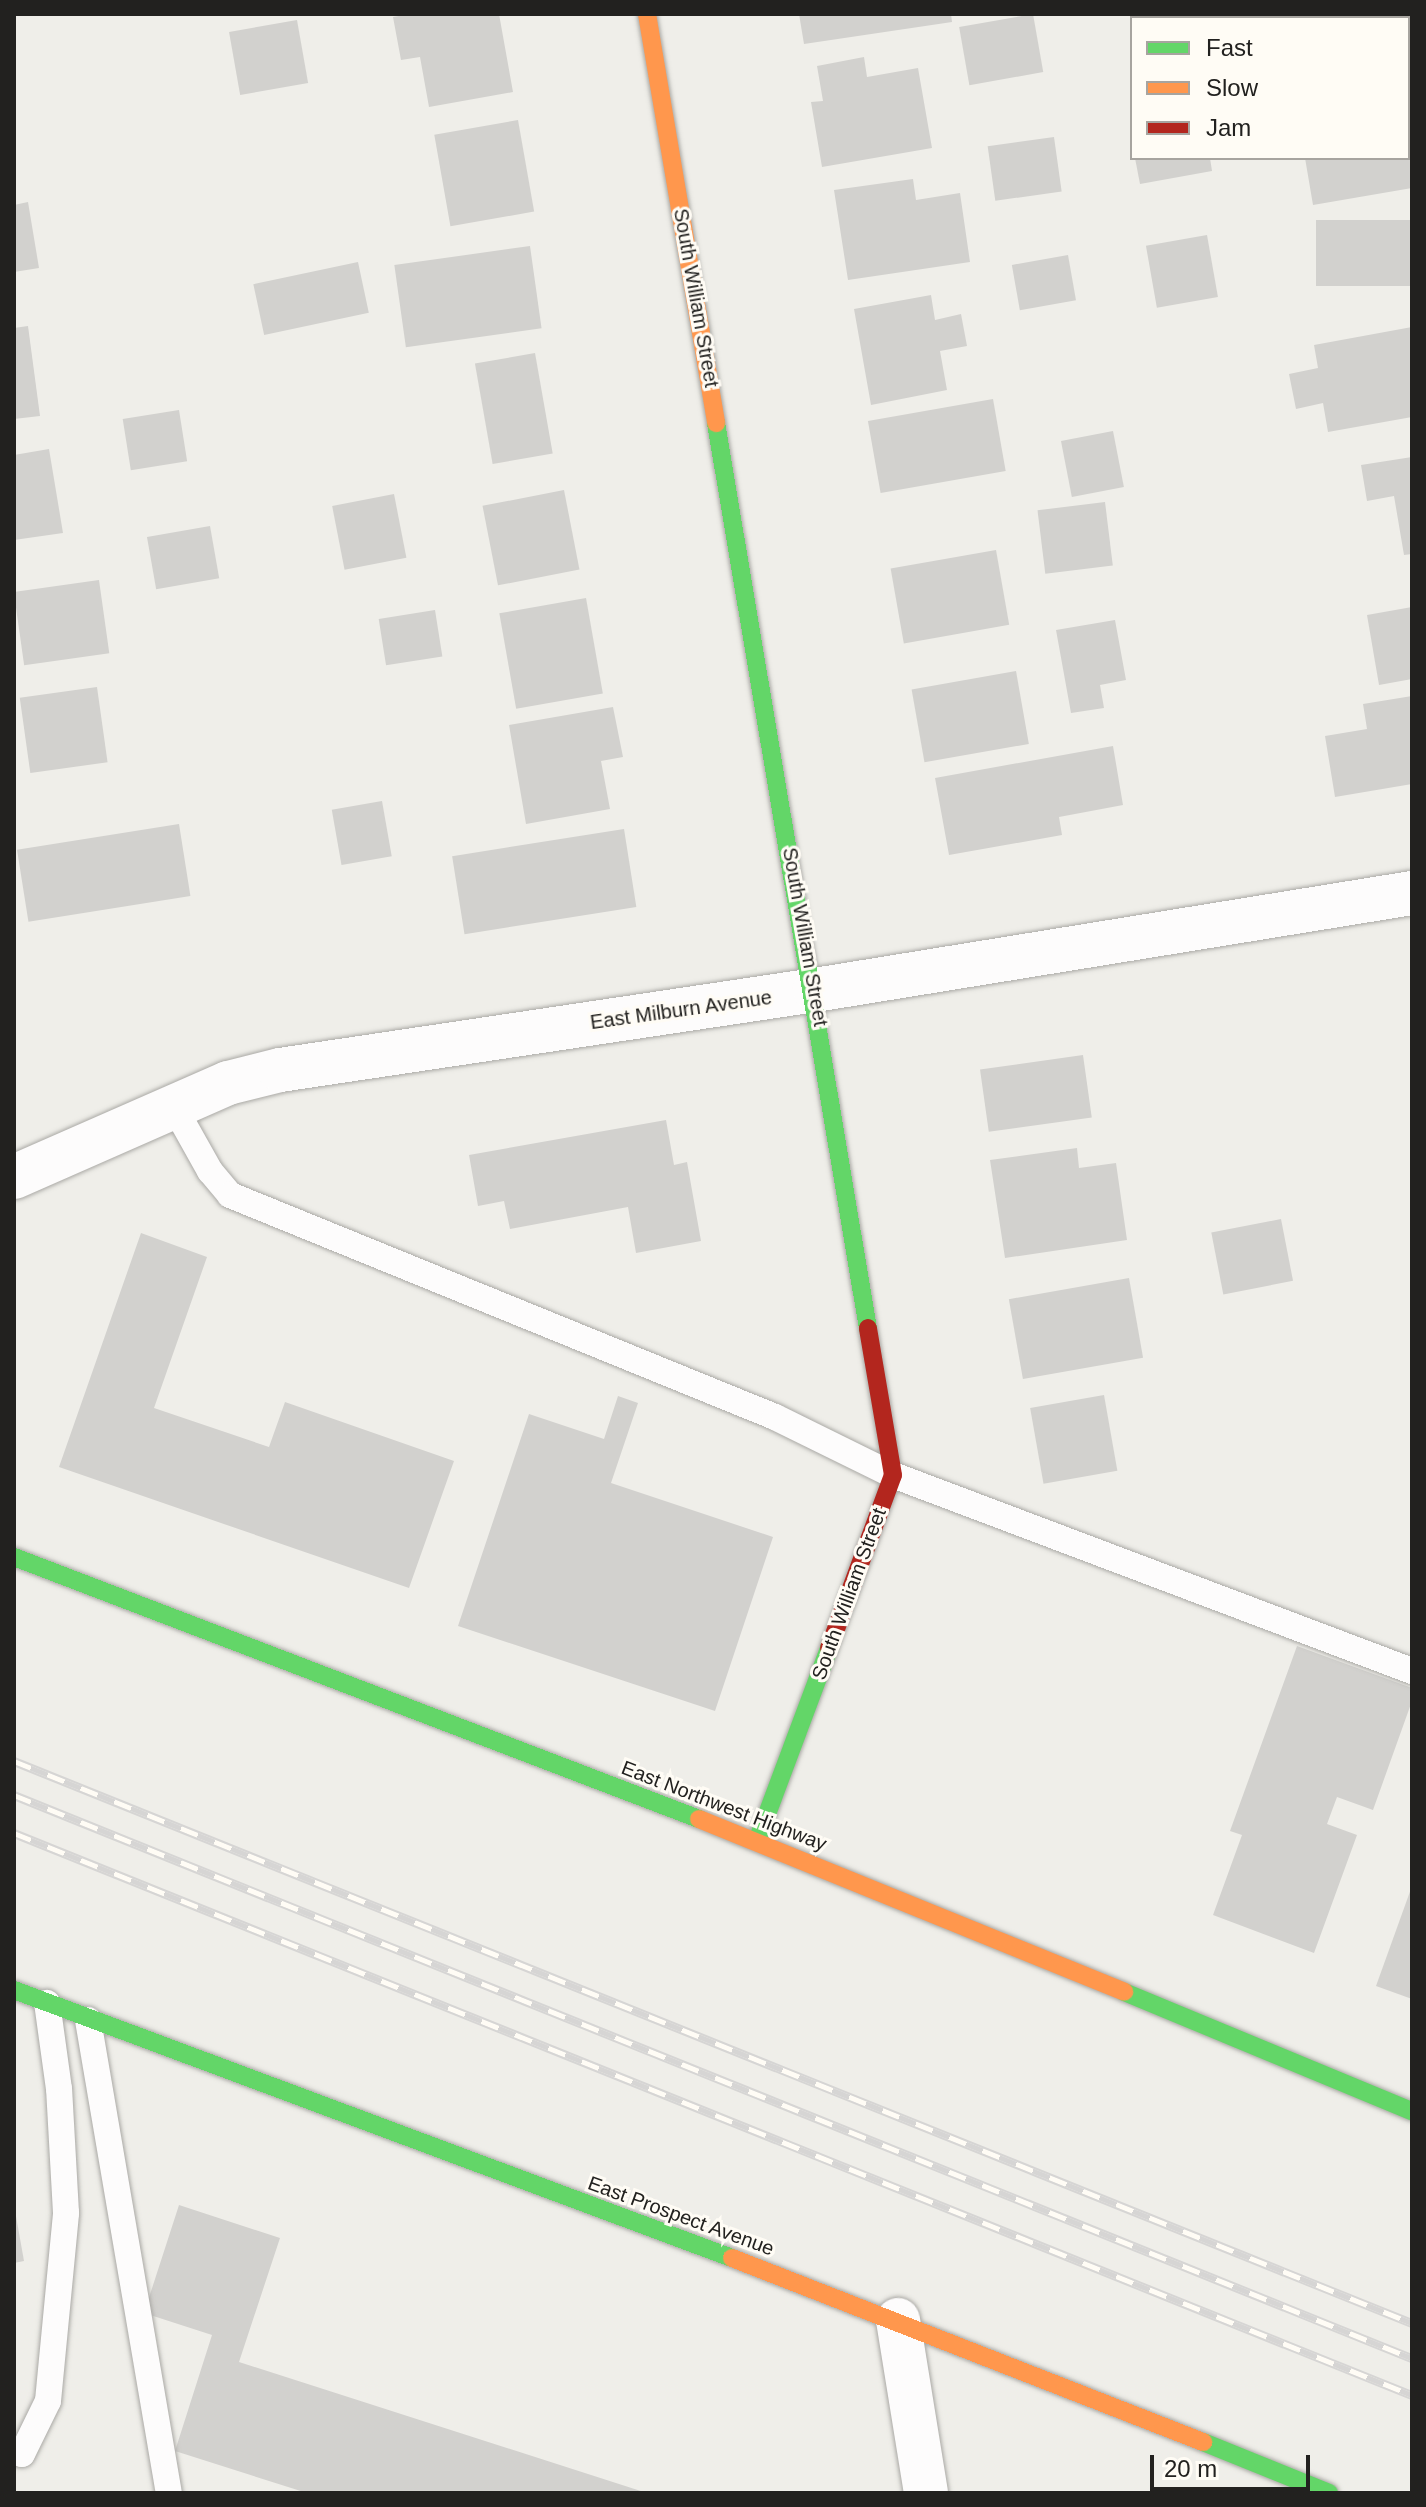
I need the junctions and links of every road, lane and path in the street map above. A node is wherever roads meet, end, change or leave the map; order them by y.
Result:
1 (647, 14) edge
2 (1412, 893) edge
3 (815, 990) junction
4 (173, 1105) junction
5 (14, 1177) edge
6 (893, 1475) junction
7 (14, 1557) edge
8 (1412, 1671) edge
9 (757, 1841) junction
10 (14, 1990) edge
11 (47, 2003) junction
12 (88, 2020) junction
13 (1412, 2111) edge
14 (898, 2320) junction
15 (14, 2452) edge
16 (169, 2493) edge
17 (926, 2493) edge
18 (1329, 2493) edge

1 - 3 street, South William Street
2 - 3 street, East Milburn Avenue
3 - 4 street, East Milburn Avenue
3 - 6 street, South William Street
4 - 5 street, East Milburn Avenue
4 - 6 lane
6 - 8 lane
6 - 9 street, South William Street
7 - 9 street, East Northwest Highway
9 - 13 street, East Northwest Highway
10 - 11 street, East Prospect Avenue
11 - 12 street, East Prospect Avenue
11 - 15 lane
12 - 14 street, East Prospect Avenue
12 - 16 lane
14 - 17 street
14 - 18 street, East Prospect Avenue

